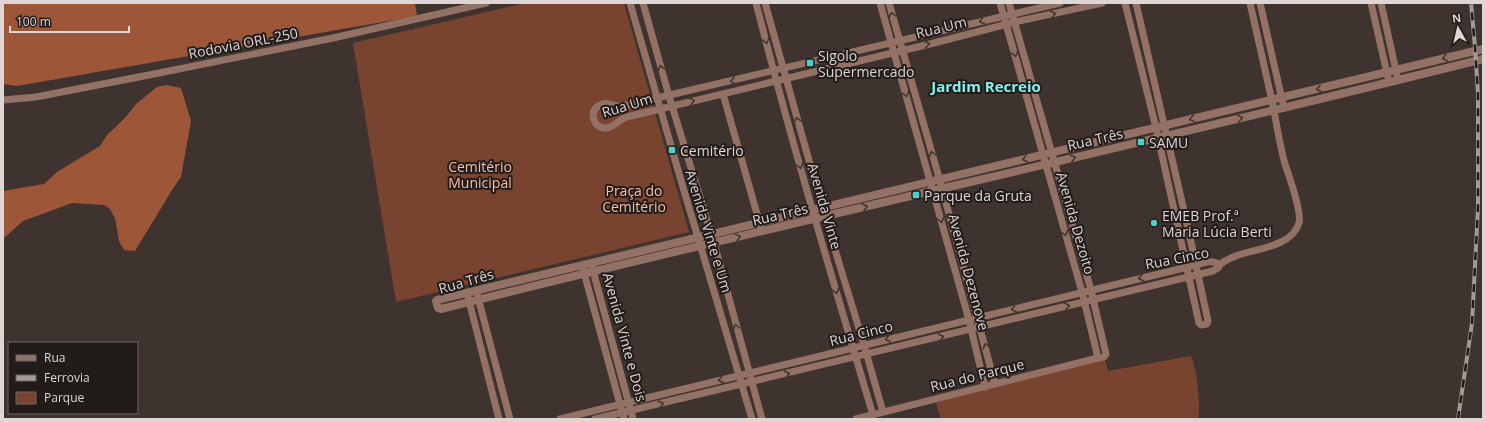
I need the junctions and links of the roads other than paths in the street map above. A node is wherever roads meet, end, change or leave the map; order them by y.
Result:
1 (486, 3) edge
2 (630, 3) edge
3 (643, 3) edge
4 (756, 3) edge
5 (765, 3) edge
6 (880, 3) edge
7 (889, 3) edge
8 (1000, 3) edge
9 (1009, 3) edge
10 (1060, 3) edge
11 (1102, 3) edge
12 (1126, 3) edge
13 (1136, 3) edge
14 (1250, 3) edge
15 (1260, 3) edge
16 (1371, 3) edge
17 (1381, 3) edge
18 (1012, 14) junction
19 (1003, 16) junction
20 (1015, 22) junction
21 (1007, 24) junction
22 (900, 42) junction
23 (892, 43) junction
24 (1483, 49) edge
25 (902, 50) junction
26 (894, 52) junction
27 (1483, 59) edge
28 (782, 69) junction
29 (1396, 70) junction
30 (773, 71) junction
31 (1387, 72) junction
32 (785, 79) junction
33 (1398, 80) junction
34 (776, 81) junction
35 (1389, 82) junction
36 (723, 94) junction
37 (669, 96) junction
38 (657, 98) junction
39 (1281, 98) junction
40 (3, 100) edge
41 (1272, 100) junction
42 (672, 106) junction
43 (1284, 108) junction
44 (660, 109) junction
45 (1274, 110) junction
46 (1043, 122) junction
47 (1034, 124) junction
48 (1164, 126) junction
49 (1156, 128) junction
50 (1166, 136) junction
51 (1158, 138) junction
52 (1052, 152) junction
53 (1042, 155) junction
54 (1054, 162) junction
55 (1045, 164) junction
56 (940, 179) junction
57 (930, 181) junction
58 (942, 188) junction
59 (890, 191) junction
60 (933, 191) junction
61 (892, 200) junction
62 (1067, 206) junction
63 (822, 207) junction
64 (1058, 208) junction
65 (812, 210) junction
66 (825, 216) junction
67 (815, 218) junction
68 (759, 222) junction
69 (762, 231) junction
70 (710, 234) junction
71 (698, 237) junction
72 (714, 243) junction
73 (700, 246) junction
74 (591, 262) junction
75 (582, 265) junction
76 (1196, 265) junction
77 (1219, 265) junction
78 (1187, 267) junction
79 (593, 272) junction
80 (584, 274) junction
81 (966, 274) junction
82 (1198, 274) junction
83 (956, 276) junction
84 (1189, 277) junction
85 (476, 290) junction
86 (1091, 290) junction
87 (1082, 292) junction
88 (467, 293) junction
89 (1093, 299) junction
90 (478, 300) junction
91 (1084, 301) junction
92 (469, 302) junction
93 (978, 318) junction
94 (969, 320) junction
95 (980, 327) junction
96 (971, 329) junction
97 (864, 345) junction
98 (853, 348) junction
99 (867, 355) junction
100 (856, 357) junction
101 (1101, 358) junction
102 (749, 374) junction
103 (740, 376) junction
104 (751, 383) junction
105 (995, 384) junction
106 (742, 385) junction
107 (985, 387) junction
108 (629, 402) junction
109 (620, 404) junction
110 (631, 411) junction
111 (883, 412) junction
112 (873, 415) junction
113 (623, 416) edge
114 (499, 419) edge
115 (510, 419) edge
116 (560, 419) edge
117 (595, 419) edge
118 (633, 419) edge
119 (752, 419) edge
120 (762, 419) edge
121 (856, 419) edge

1 - 40 street, Rodovia ORL-250
2 - 38 street, Avenida Vinte e Um
37 -> 3 street, Avenida Vinte e Um
4 -> 30 street, Avenida Vinte
5 - 28 street, Avenida Vinte
6 - 23 street, Avenida Dezenove
22 -> 7 street, Avenida Dezenove
8 - 19 street, Avenida Dezoito
9 - 18 street, Avenida Dezoito
10 - 18 street, Rua Um
20 -> 11 street, Rua Um
12 - 49 street
13 - 48 street
14 - 41 street
15 - 39 street
16 - 31 street
17 - 29 street
18 - 19 street, Rua Um
18 - 20 street, Avenida Dezoito
19 - 21 street, Avenida Dezoito
19 -> 22 street, Rua Um
20 - 21 street, Rua Um
20 - 46 street, Avenida Dezoito
25 -> 21 street, Rua Um
21 -> 47 street, Avenida Dezoito
22 - 23 street, Rua Um
22 - 25 street, Avenida Dezenove
23 - 26 street, Avenida Dezenove
23 - 28 street, Rua Um
24 -> 29 street, Rua Três
25 - 26 street, Rua Um
56 -> 25 street, Avenida Dezenove
26 - 32 street, Rua Um
26 -> 57 street, Avenida Dezenove
27 - 33 street, Rua Três
28 - 30 street, Rua Um
28 - 32 street, Avenida Vinte
29 - 31 street, Rua Três
29 - 33 street
30 - 34 street, Avenida Vinte
30 -> 37 street, Rua Um
31 - 35 street
31 -> 39 street, Rua Três
32 - 34 street, Rua Um
63 -> 32 street, Avenida Vinte
33 - 35 street, Rua Três
34 - 36 street, Rua Um
34 -> 65 street, Avenida Vinte
35 - 43 street, Rua Três
42 -> 36 street, Rua Um
36 - 68 street
37 - 38 street, Rua Um
37 - 42 street, Avenida Vinte e Um
38 - 44 street, Avenida Vinte e Um
38 - 44 street, Rua Um
39 - 41 street, Rua Três
39 - 43 street
41 - 45 street
41 -> 48 street, Rua Três
42 - 44 street, Rua Um
42 - 70 street, Avenida Vinte e Um
43 - 45 street, Rua Três
44 - 71 street, Avenida Vinte e Um
50 -> 45 street, Rua Três
45 - 77 street
46 - 47 street
46 - 52 street, Avenida Dezoito
47 - 53 street, Avenida Dezoito
48 - 49 street, Rua Três
48 - 50 street
49 - 51 street
49 - 52 street, Rua Três
50 - 51 street, Rua Três
50 - 76 street
54 -> 51 street, Rua Três
51 - 78 street
52 - 53 street, Rua Três
52 - 54 street, Avenida Dezoito
53 - 55 street, Avenida Dezoito
53 -> 56 street, Rua Três
54 - 55 street, Rua Três
54 - 62 street, Avenida Dezoito
55 - 58 street, Rua Três
55 - 64 street, Avenida Dezoito
56 - 57 street, Rua Três
56 - 58 street, Avenida Dezenove
57 - 59 street, Rua Três
57 - 60 street, Avenida Dezenove
58 - 60 street, Rua Três
58 - 81 street, Avenida Dezenove
59 - 61 street
59 - 63 street, Rua Três
60 - 61 street, Rua Três
60 -> 83 street, Avenida Dezenove
66 -> 61 street, Rua Três
62 - 64 street
62 - 86 street, Avenida Dezoito
63 - 65 street, Rua Três
63 - 66 street, Avenida Vinte
64 -> 87 street, Avenida Dezoito
65 - 67 street, Avenida Vinte
65 - 68 street, Rua Três
66 - 67 street, Rua Três
66 - 97 street, Avenida Vinte
67 - 69 street, Rua Três
67 -> 98 street, Avenida Vinte
68 - 69 street
68 - 70 street, Rua Três
72 -> 69 street, Rua Três
70 - 71 street, Rua Três
70 - 72 street, Avenida Vinte e Um
71 - 73 street, Avenida Vinte e Um
71 - 74 street, Rua Três
72 - 73 street, Rua Três
102 -> 72 street, Avenida Vinte e Um
73 - 79 street, Rua Três
73 - 103 street, Avenida Vinte e Um
74 - 75 street, Rua Três
74 - 79 street, Avenida Vinte e Dois
75 - 80 street, Avenida Vinte e Dois
75 - 85 street, Rua Três
76 - 77 street, Rua Cinco
76 - 78 street, Rua Cinco
76 - 82 street
77 - 82 street, Rua Cinco
78 - 84 street
78 -> 86 street, Rua Cinco
79 - 80 street, Rua Três
79 - 108 street, Avenida Vinte e Dois
80 - 90 street, Rua Três
80 - 109 street, Avenida Vinte e Dois
81 - 83 street
81 - 93 street, Avenida Dezenove
82 - 84 street, Rua Cinco
82 - 84 street
83 - 94 street, Avenida Dezenove
84 - 89 street, Rua Cinco
85 - 88 street, Rua Três
85 - 90 street
86 - 87 street, Rua Cinco
86 - 89 street, Avenida Dezoito
87 - 91 street, Avenida Dezoito
87 -> 93 street, Rua Cinco
88 - 92 street
88 - 92 street, Rua Três
89 - 91 street, Rua Cinco
89 - 101 street, Avenida Dezoito
90 - 92 street, Rua Três
90 - 115 street
95 -> 91 street, Rua Cinco
91 - 101 street, Avenida Dezoito
92 - 114 street
93 - 94 street, Rua Cinco
93 - 95 street, Avenida Dezenove
94 - 96 street, Avenida Dezenove
94 -> 97 street, Rua Cinco
95 - 96 street, Rua Cinco
105 -> 95 street, Avenida Dezenove
99 -> 96 street, Rua Cinco
96 - 107 street, Avenida Dezenove
97 - 98 street, Rua Cinco
97 - 99 street, Avenida Vinte
98 - 100 street, Avenida Vinte
98 - 102 street, Rua Cinco
99 - 100 street, Rua Cinco
99 - 111 street, Avenida Vinte
104 -> 100 street, Rua Cinco
100 - 112 street, Avenida Vinte
101 - 105 street, Rua do Parque
102 - 103 street, Rua Cinco
102 - 104 street, Avenida Vinte e Um
103 - 106 street, Avenida Vinte e Um
103 -> 108 street, Rua Cinco
104 - 106 street, Rua Cinco
104 - 120 street, Avenida Vinte e Um
105 - 107 street, Rua do Parque
110 -> 106 street, Rua Cinco
106 - 119 street, Avenida Vinte e Um
107 - 111 street, Rua do Parque
108 - 109 street, Rua Cinco
108 - 110 street, Avenida Vinte e Dois
109 - 113 street, Avenida Vinte e Dois
109 - 116 street, Rua Cinco
110 - 113 street, Rua Cinco
110 - 118 street, Avenida Vinte e Dois
111 - 112 street, Rua do Parque
112 - 121 street, Rua do Parque
113 - 117 street, Rua Cinco

